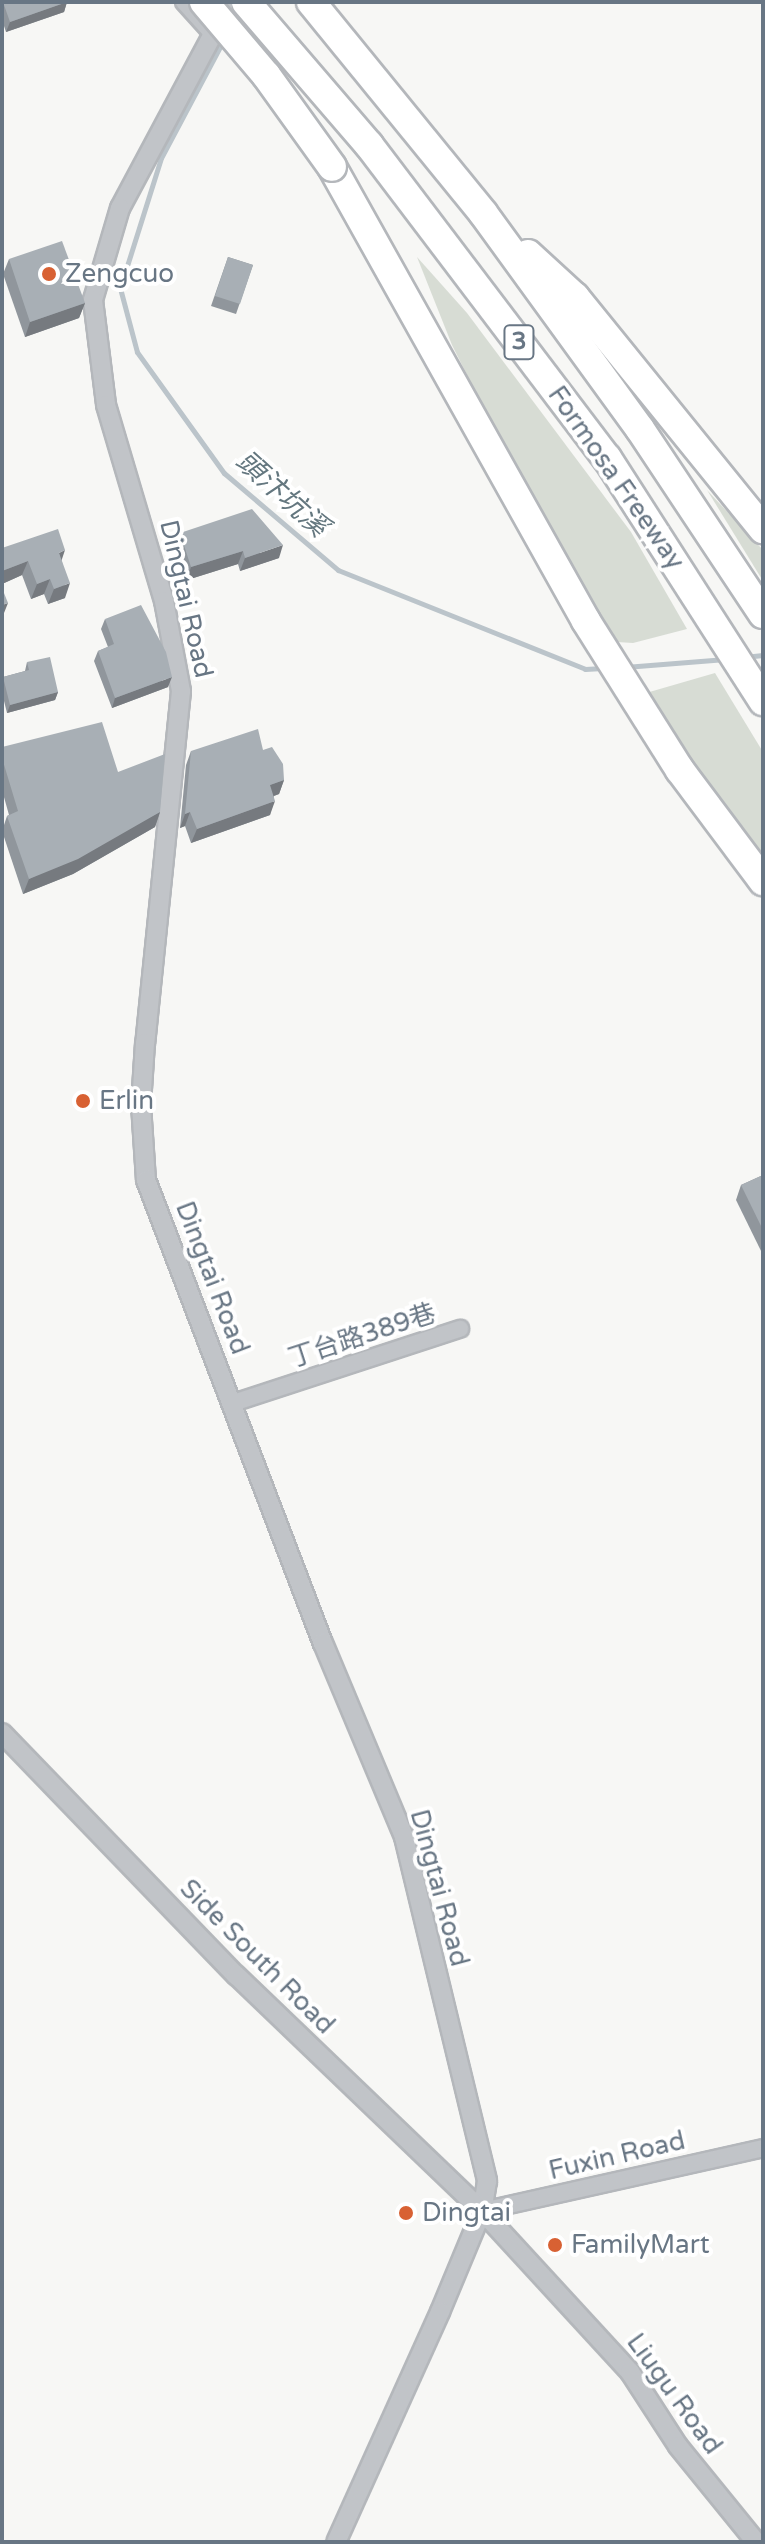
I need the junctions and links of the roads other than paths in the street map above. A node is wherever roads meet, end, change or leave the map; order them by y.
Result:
1 (184, 2) edge
2 (204, 2) edge
3 (224, 2) edge
4 (246, 2) edge
5 (311, 2) edge
6 (213, 34) junction
7 (483, 213) junction
8 (763, 529) edge
9 (763, 614) edge
10 (763, 701) edge
11 (763, 881) edge
12 (460, 1329) dead end
13 (233, 1403) junction
14 (2, 1733) edge
15 (763, 2148) edge
16 (482, 2211) junction
17 (336, 2542) edge
18 (756, 2542) edge

1 - 6 street
2 - 11 highway, bridge
3 - 6 street, Dingtai Road
4 - 10 highway, Formosa Freeway / 3
5 - 7 highway, Formosa Freeway / 3
6 - 13 street, Dingtai Road
7 - 8 highway
7 - 9 highway, Formosa Freeway / 3
12 - 13 street, 丁台路389巷
13 - 16 street, Dingtai Road
14 - 16 street, Side South Road
15 - 16 street, Fuxin Road
16 - 17 street, Dingtai Road
16 - 18 street, Liugu Road

